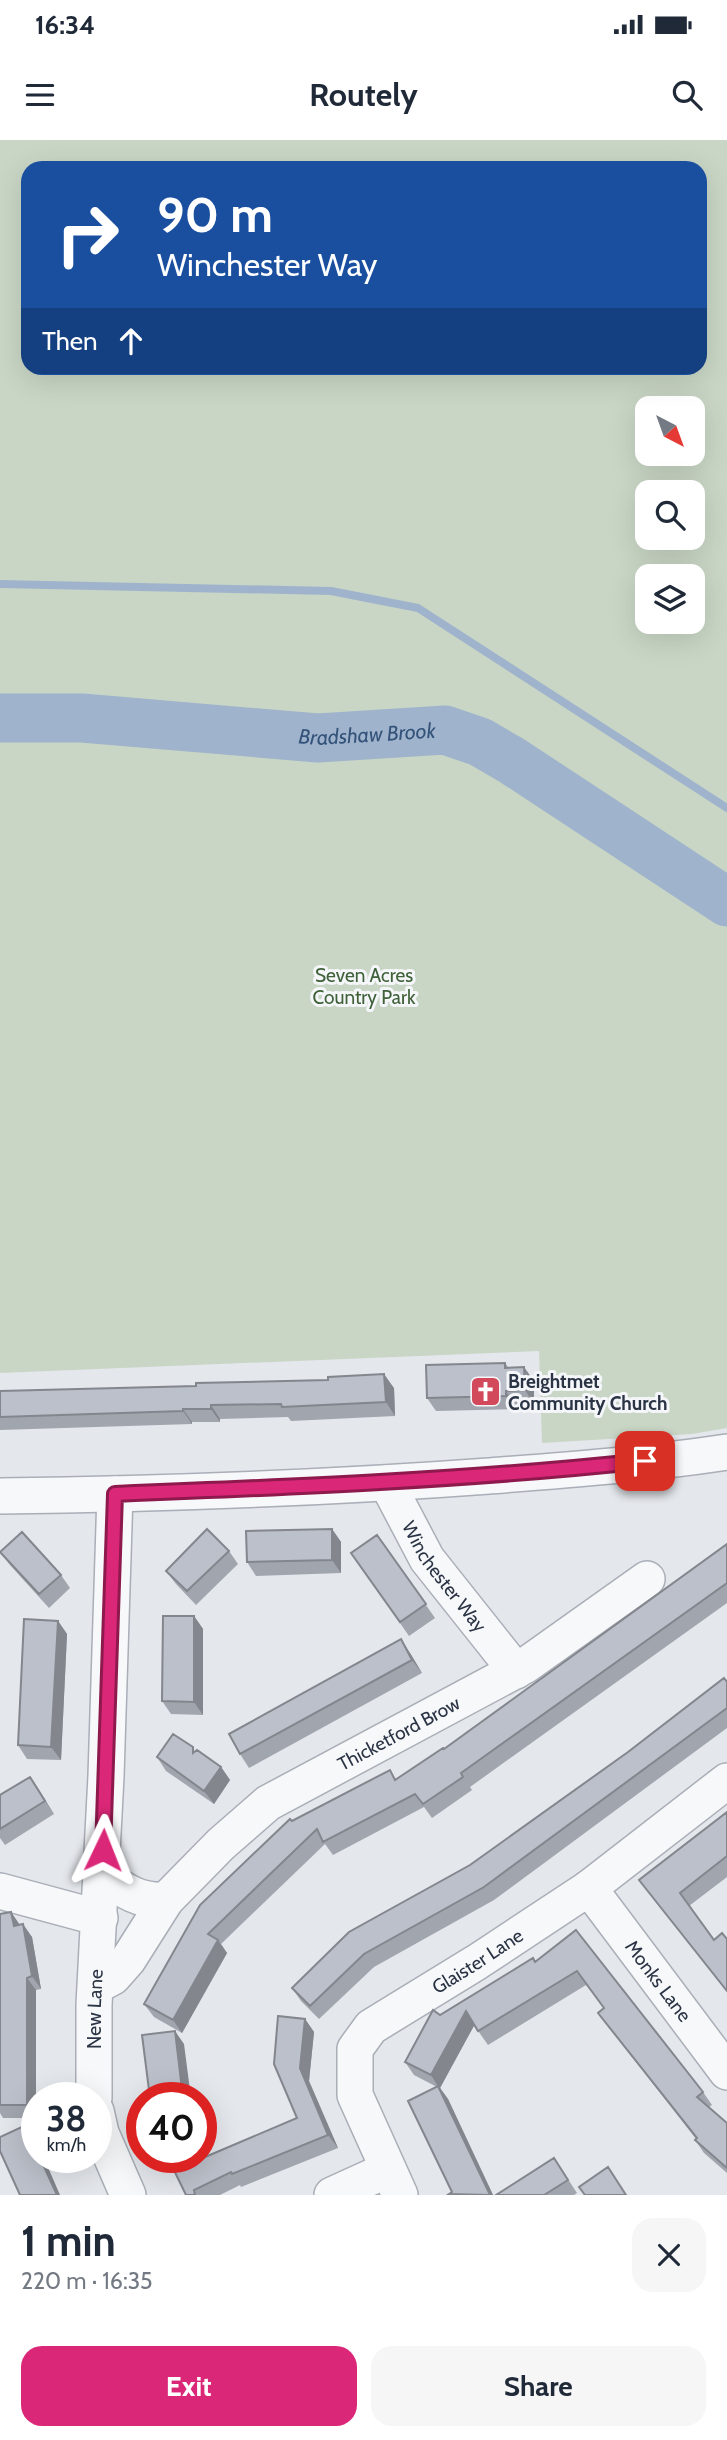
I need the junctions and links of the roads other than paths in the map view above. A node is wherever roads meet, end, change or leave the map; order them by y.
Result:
1 (727, 1452) edge
2 (387, 1483) junction
3 (115, 1494) junction
4 (0, 1496) edge
5 (647, 1579) dead end
6 (516, 1671) junction
7 (727, 1781) edge
8 (102, 1875) junction
9 (589, 1888) junction
10 (0, 1891) edge
11 (166, 1900) junction
12 (100, 1918) junction
13 (96, 1986) junction
14 (727, 2072) edge
15 (94, 2082) edge
16 (112, 2158) edge
17 (393, 2182) edge
18 (128, 2195) edge
19 (332, 2195) edge

1 - 2 street
2 - 3 street
2 - 6 street, Winchester Way
3 - 4 street
3 - 8 street, New Lane
5 - 6 street, Thicketford Brow
6 - 11 street, Thicketford Brow
7 - 9 street, Glaister Lane
8 - 11 street
8 - 12 street, New Lane
9 - 14 street, Monks Lane
9 - 17 street, Glaister Lane
10 - 12 street
11 - 13 street, Thicketford Brow
12 - 13 street, New Lane
13 - 15 street, New Lane
16 - 18 street
17 - 19 street

